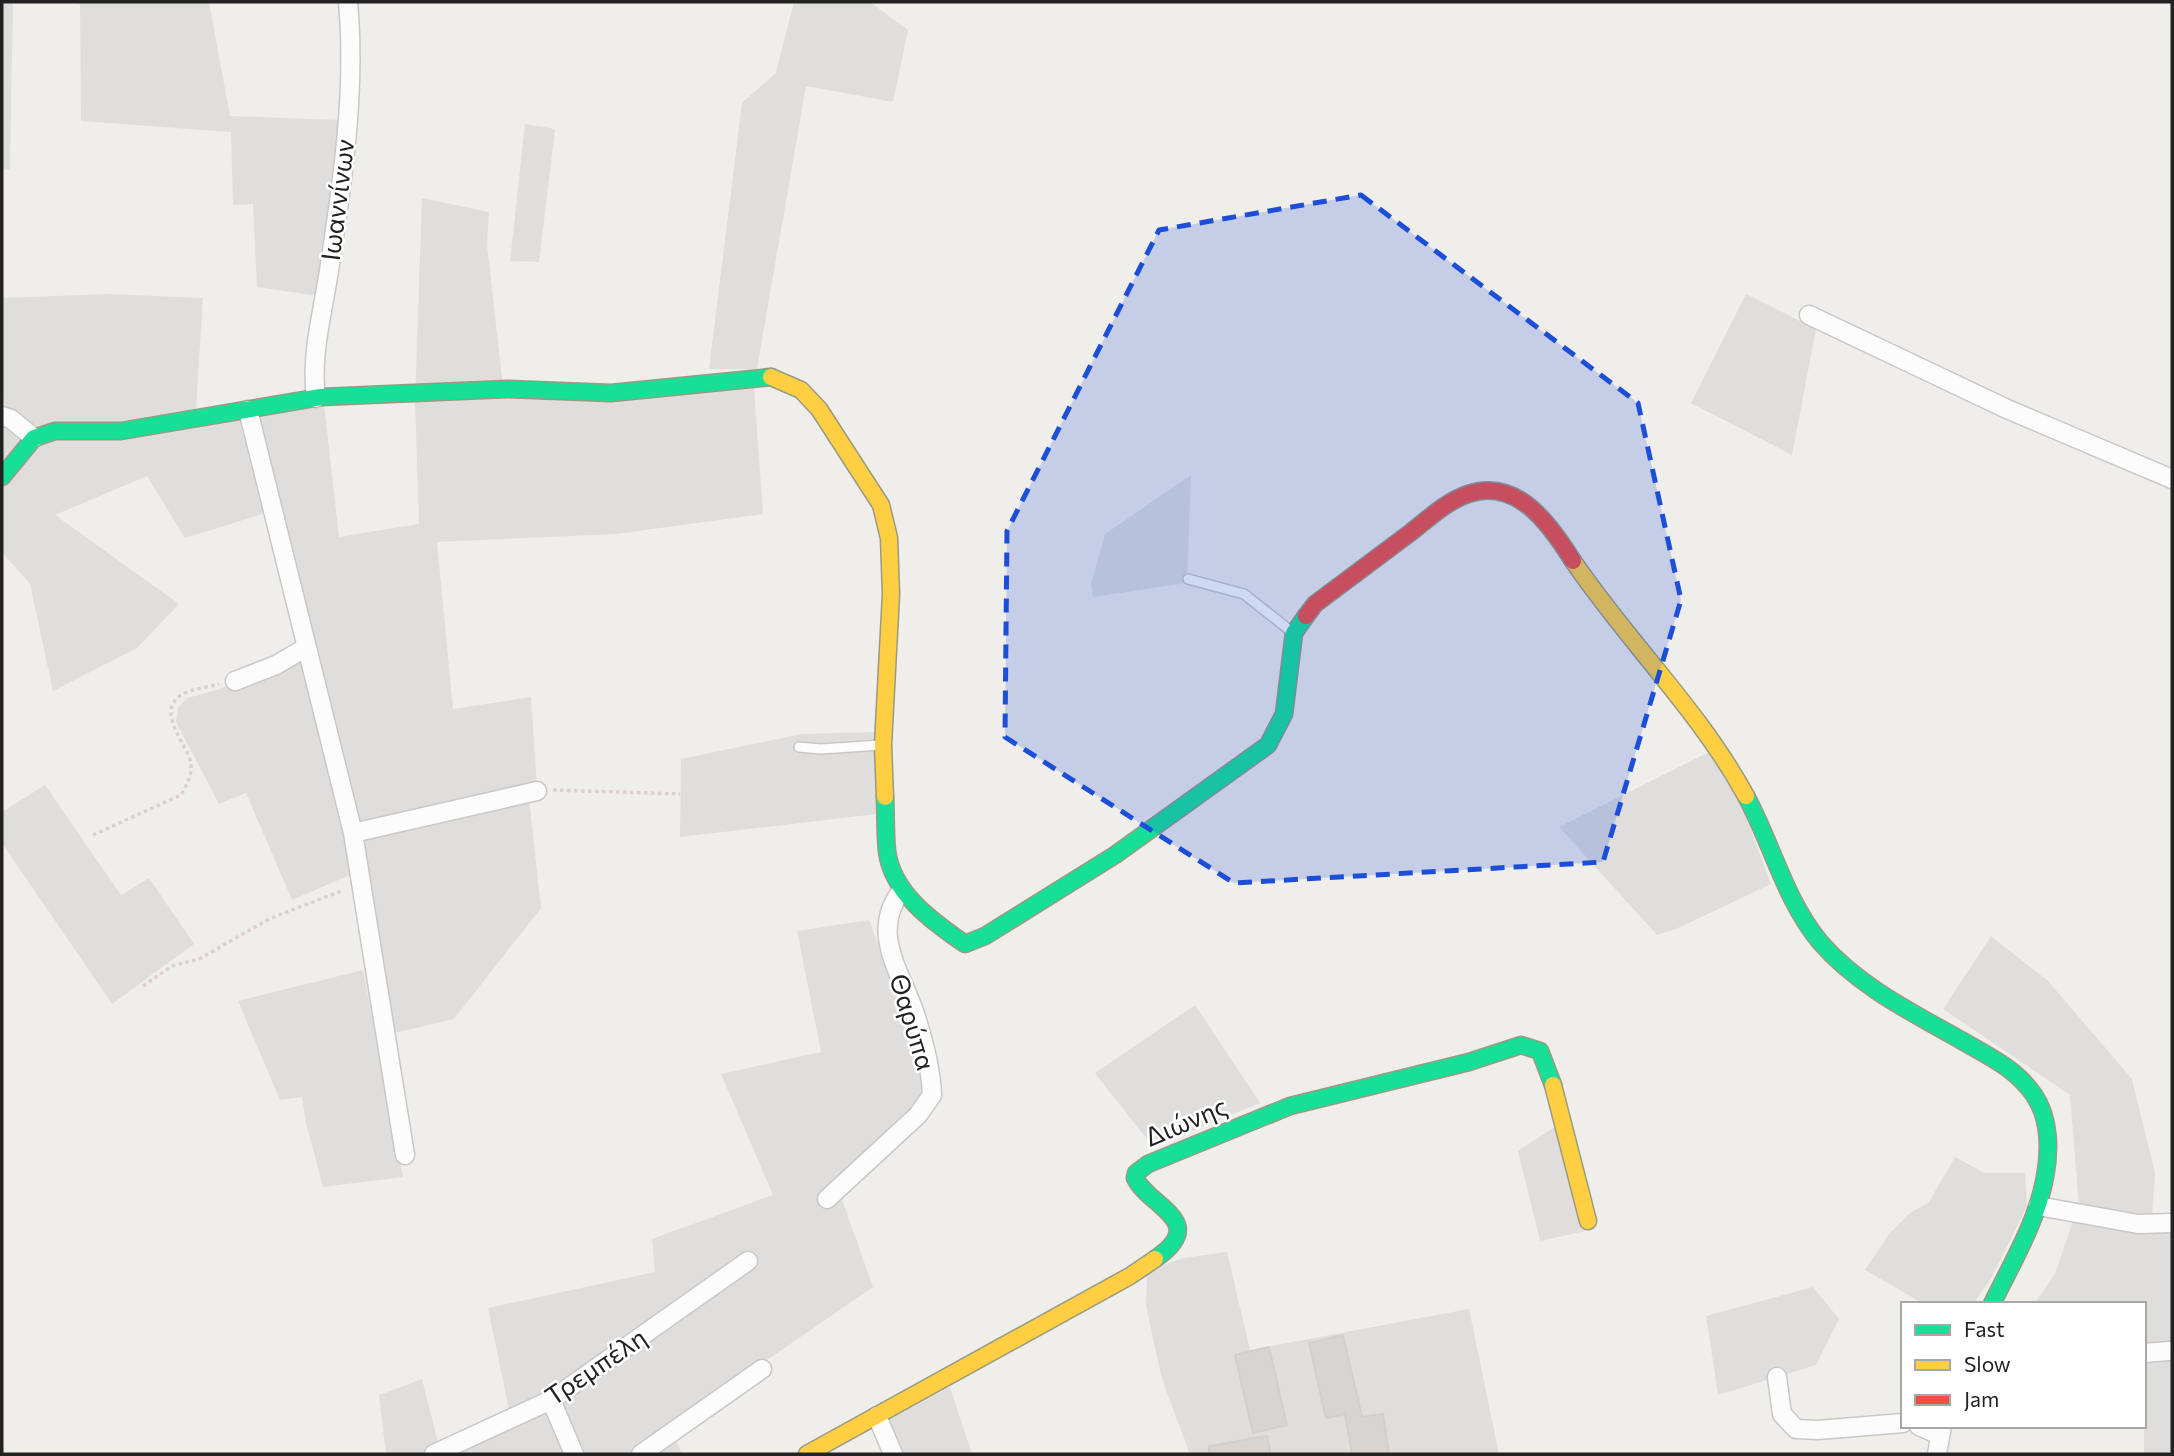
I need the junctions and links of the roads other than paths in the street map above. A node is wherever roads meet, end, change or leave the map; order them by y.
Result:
1 (348, 2) edge
2 (1809, 315) dead end
3 (316, 398) junction
4 (248, 410) junction
5 (2, 416) edge
6 (34, 438) junction
7 (2, 477) edge
8 (2172, 479) edge
9 (1188, 579) dead end
10 (1294, 633) junction
11 (305, 648) junction
12 (235, 681) road end
13 (883, 745) junction
14 (799, 747) dead end
15 (537, 791) road end
16 (353, 833) junction
17 (902, 890) junction
18 (405, 1155) dead end
19 (827, 1199) dead end
20 (2038, 1206) junction
21 (1588, 1222) dead end
22 (2172, 1223) edge
23 (748, 1261) dead end
24 (1993, 1302) edge
25 (2169, 1351) dead end
26 (2146, 1353) edge
27 (762, 1369) dead end
28 (1777, 1377) dead end
29 (551, 1400) junction
30 (877, 1416) junction
31 (1901, 1423) edge
32 (1941, 1431) edge
33 (434, 1454) edge
34 (574, 1454) edge
35 (642, 1454) edge
36 (807, 1454) edge
37 (893, 1454) edge
38 (1937, 1454) edge

1 - 3 street, Ιωαννίνων
2 - 8 street
3 - 4 street
3 - 13 street
4 - 6 street
4 - 11 street
5 - 6 street
6 - 7 street
9 - 10 lane
10 - 17 street
10 - 20 street
11 - 12 street
11 - 16 street
13 - 14 lane
13 - 17 street
15 - 16 street
16 - 18 street
17 - 19 street, Θαρύπα
20 - 22 street
20 - 24 street
21 - 30 street, Διώνης
23 - 29 street, Τρεμπέλη
25 - 26 street
27 - 35 street
28 - 31 street
29 - 33 street, Τρεμπέλη
29 - 34 street
30 - 36 street, Διώνης
30 - 37 street
32 - 38 street

